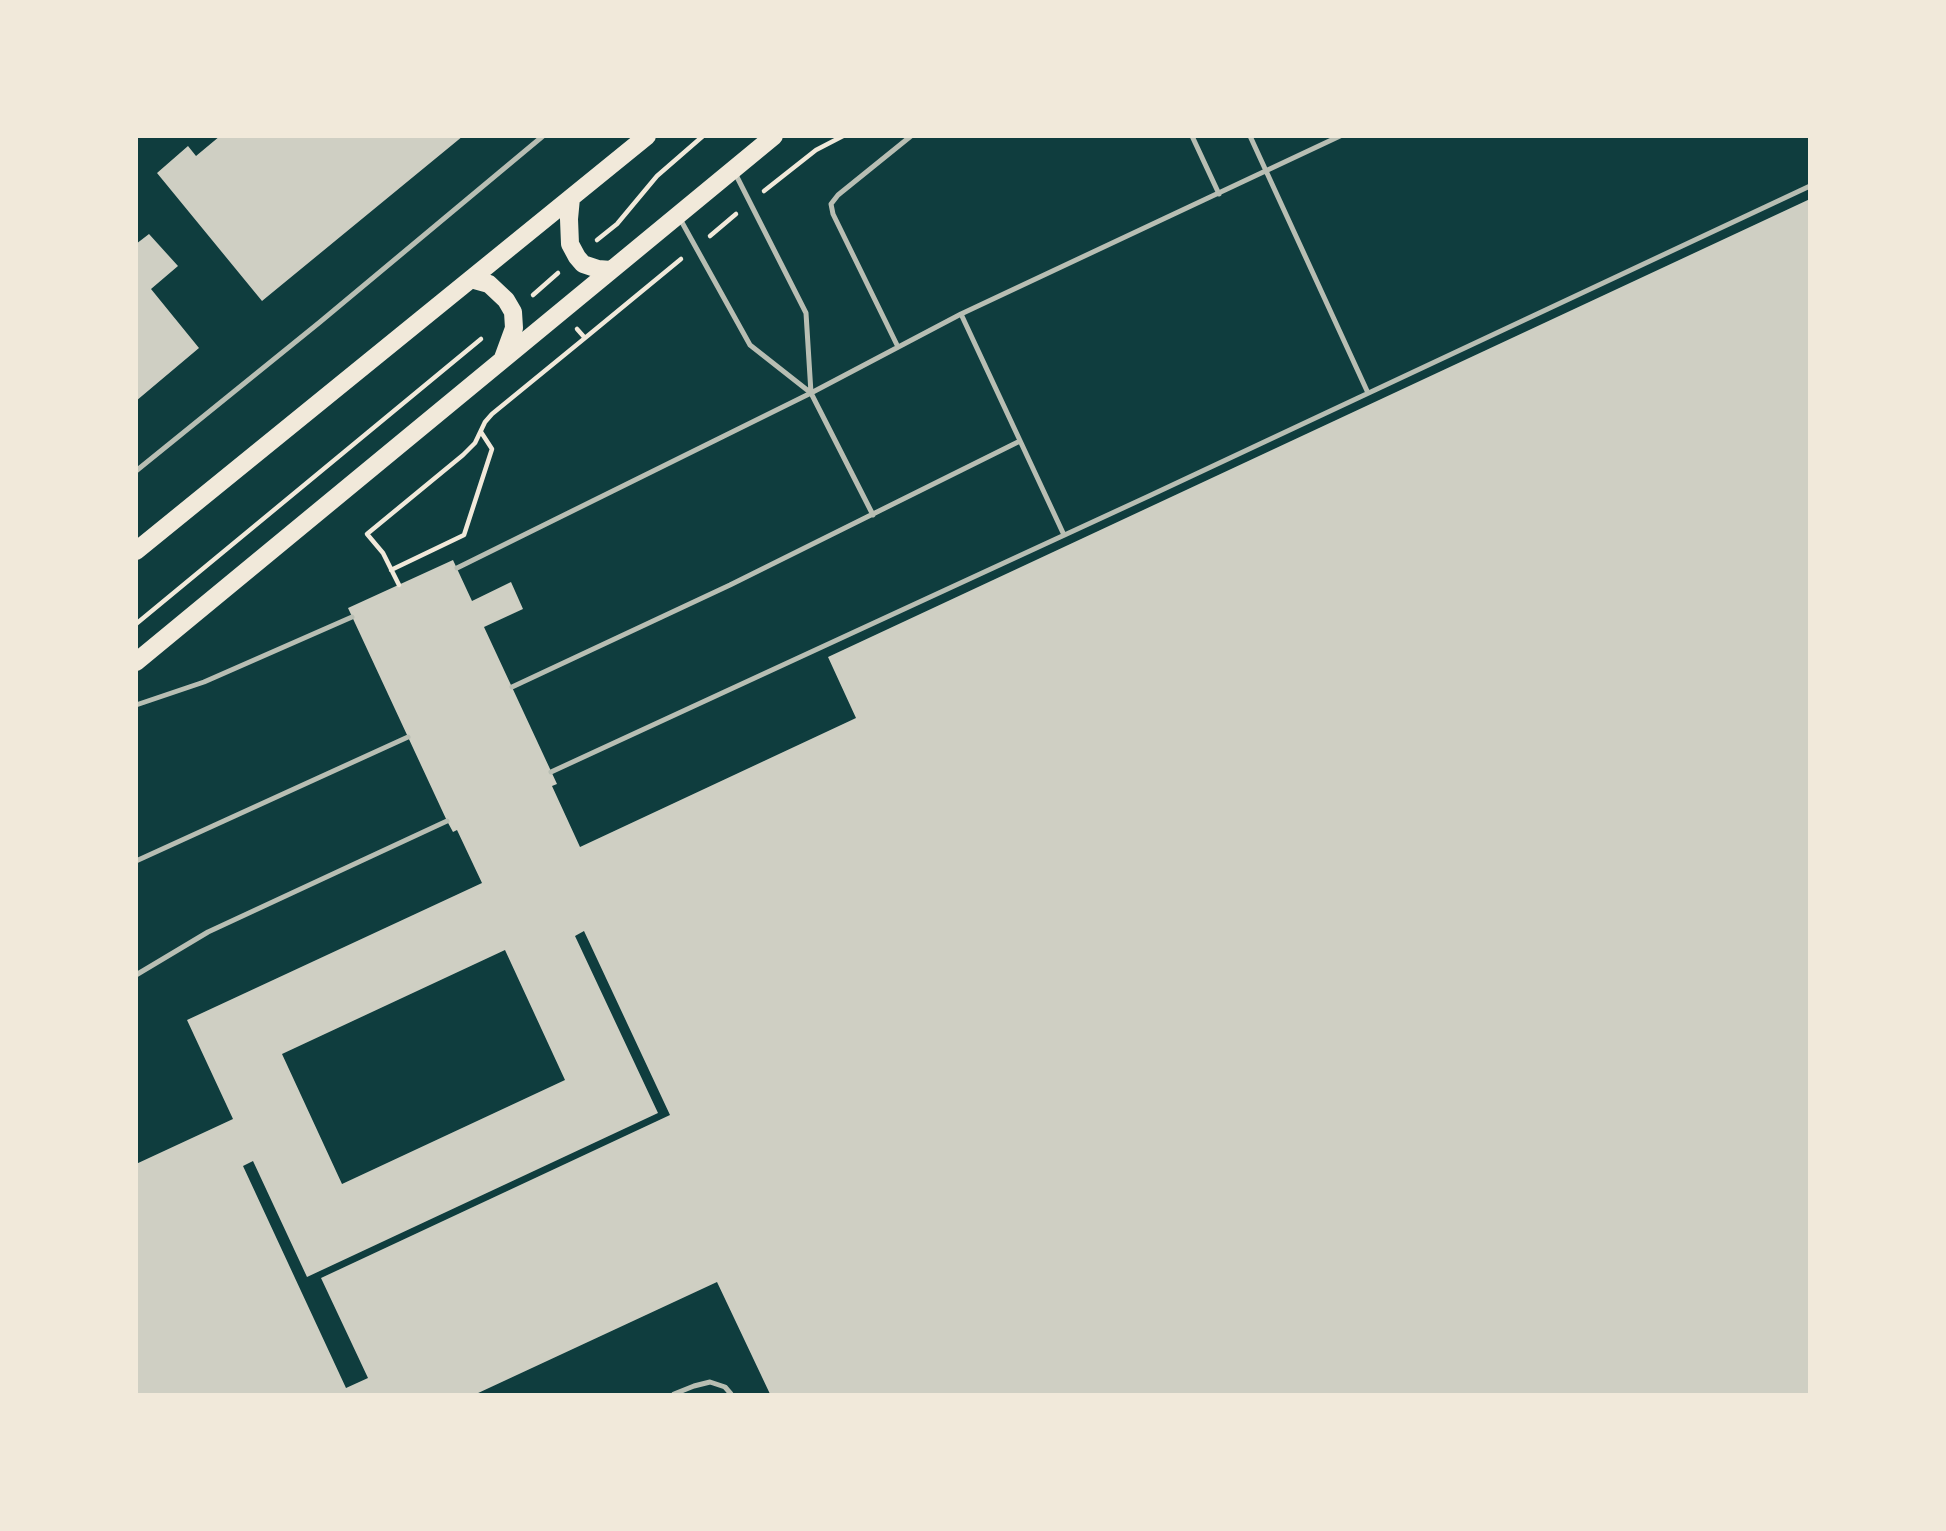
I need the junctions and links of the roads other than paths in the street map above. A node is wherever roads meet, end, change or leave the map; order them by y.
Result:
1 (543, 136) edge
2 (647, 136) edge
3 (774, 136) edge
4 (911, 136) edge
5 (1192, 136) edge
6 (1250, 136) edge
7 (1340, 136) edge
8 (733, 170) junction
9 (1266, 171) junction
10 (1810, 186) edge
11 (1219, 194) junction
12 (571, 198) junction
13 (678, 215) junction
14 (611, 270) junction
15 (471, 279) junction
16 (961, 314) junction
17 (898, 347) junction
18 (502, 362) junction
19 (811, 393) junction
20 (1368, 393) junction
21 (1020, 441) junction
22 (136, 471) edge
23 (873, 515) junction
24 (1065, 535) junction
25 (136, 551) edge
26 (457, 568) dead end
27 (352, 617) dead end
28 (136, 662) edge
29 (512, 687) dead end
30 (136, 705) edge
31 (408, 737) dead end
32 (551, 772) dead end
33 (447, 821) dead end
34 (136, 861) edge
35 (136, 975) edge
36 (674, 1395) edge
37 (731, 1395) edge

1 - 22 lane
2 - 12 main road
3 - 8 main road
4 - 17 lane
5 - 11 lane
6 - 9 lane
7 - 9 lane
8 - 13 main road
8 - 19 lane
9 - 11 lane
9 - 20 lane
10 - 20 lane
11 - 16 lane
12 - 14 main road
12 - 15 main road
13 - 14 main road
13 - 19 lane
14 - 18 main road
15 - 18 main road
15 - 25 main road
16 - 17 lane
16 - 21 lane
17 - 19 lane
18 - 28 main road
19 - 23 lane
19 - 26 lane
20 - 24 lane
21 - 23 lane
21 - 24 lane
23 - 29 lane
24 - 32 lane
27 - 30 lane
31 - 34 lane
33 - 35 lane
36 - 37 lane

